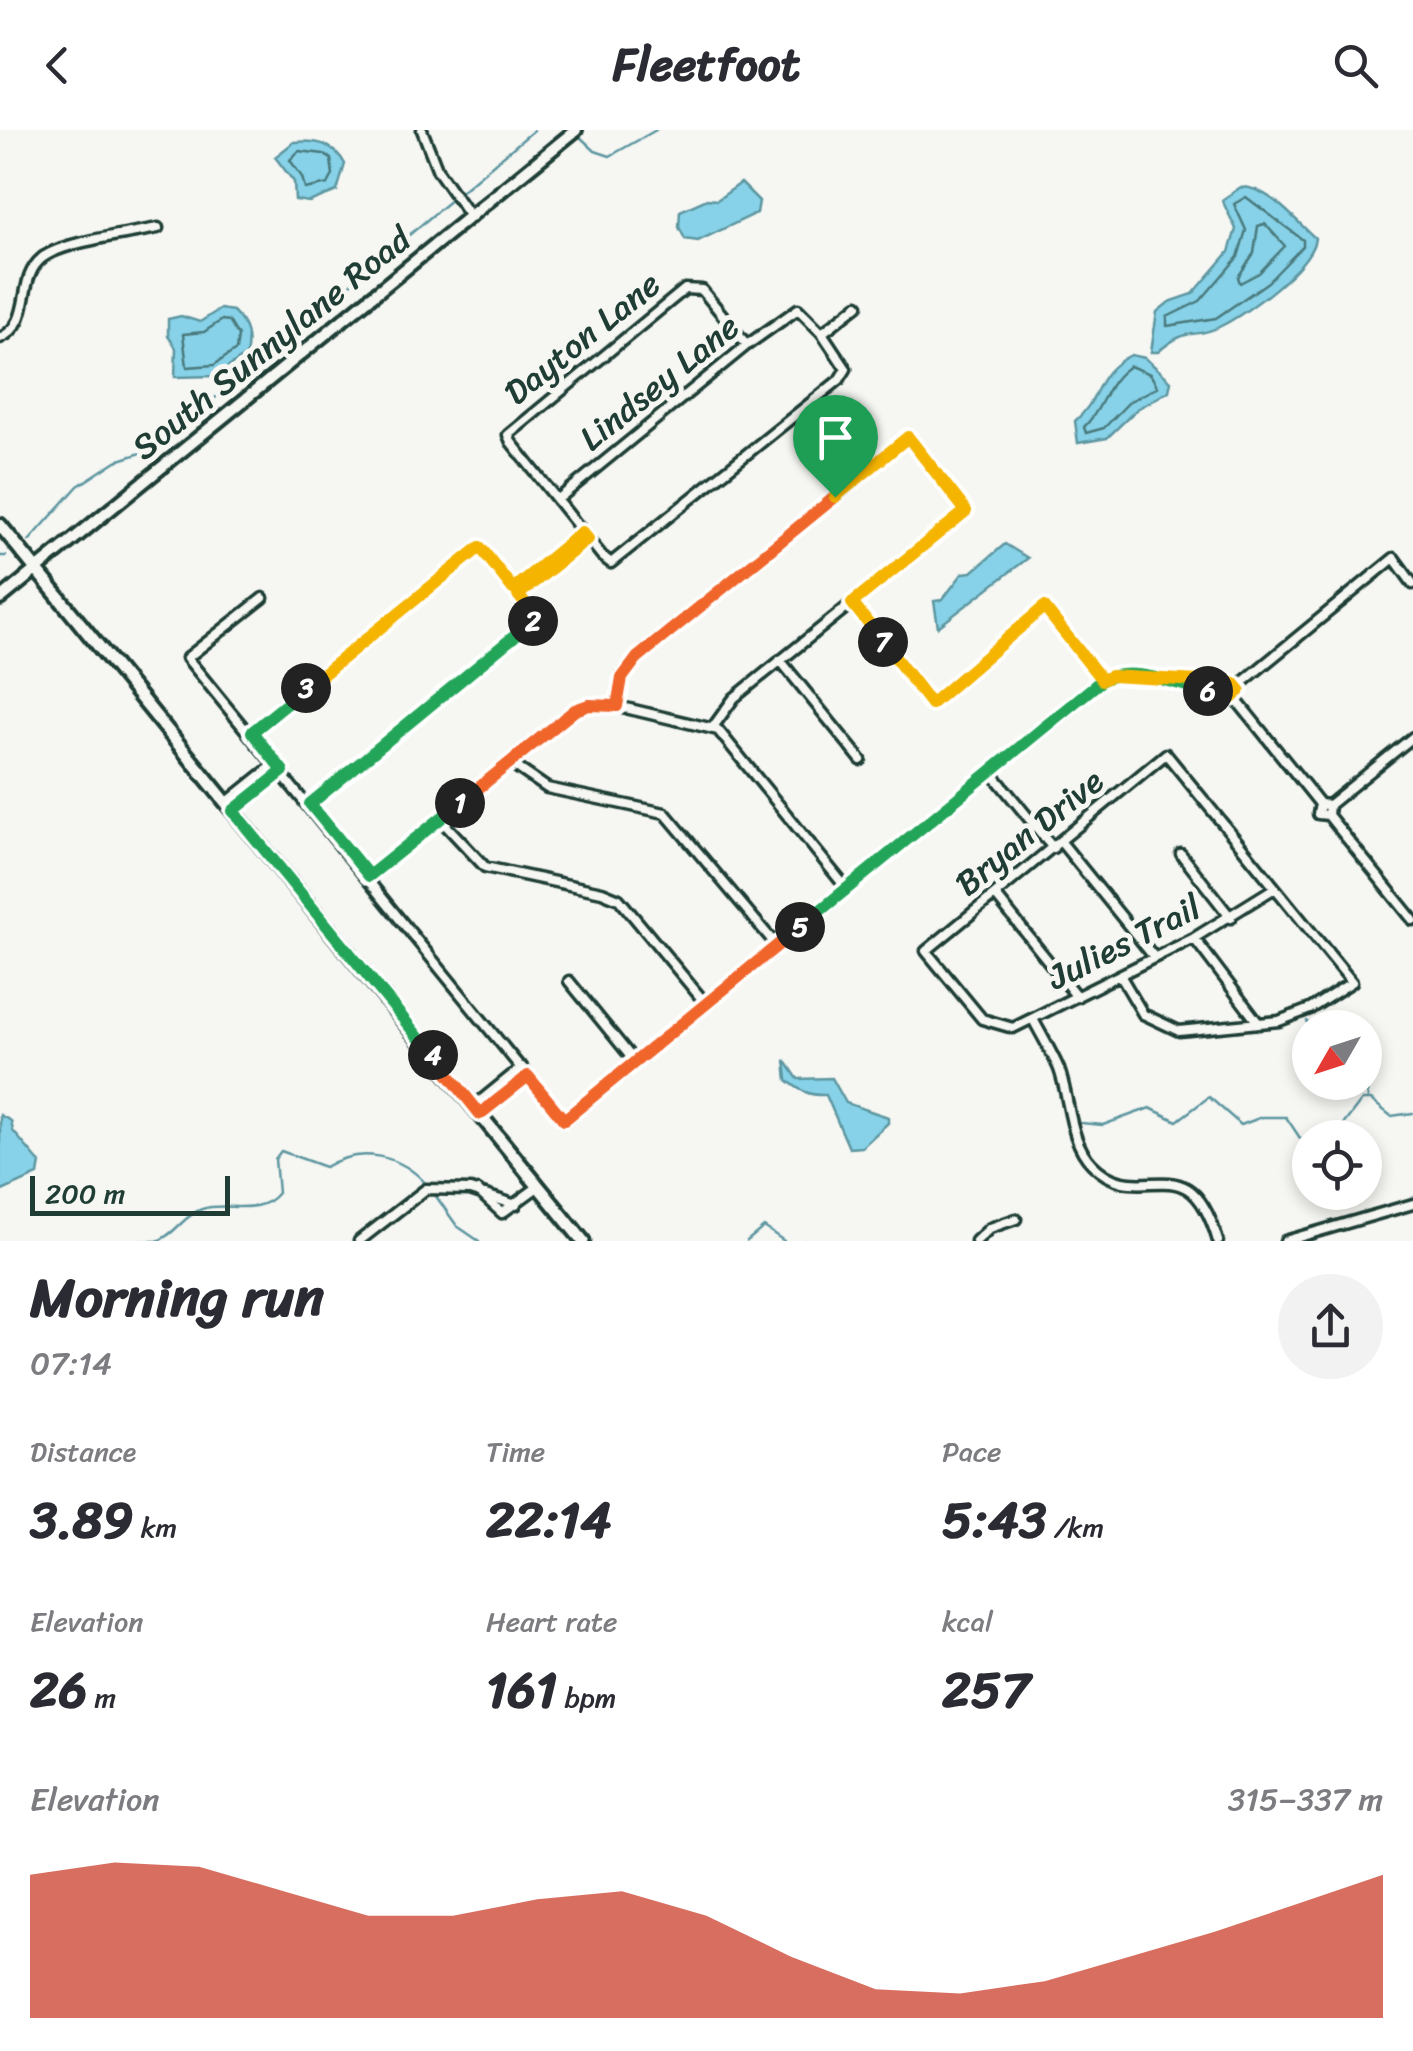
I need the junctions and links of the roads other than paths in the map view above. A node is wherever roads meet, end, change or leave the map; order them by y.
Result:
1 (422, 130) edge
2 (576, 130) edge
3 (471, 218) junction
4 (158, 228) dead end
5 (858, 304) dead end
6 (822, 333) junction
7 (0, 338) edge
8 (747, 345) junction
9 (557, 500) junction
10 (0, 525) edge
11 (585, 536) junction
12 (37, 570) junction
13 (1413, 584) edge
14 (516, 592) junction
15 (263, 598) dead end
16 (0, 599) edge
17 (852, 603) junction
18 (780, 660) junction
19 (1167, 679) junction
20 (1102, 680) junction
21 (1234, 685) junction
22 (1230, 696) junction
23 (617, 706) junction
24 (713, 727) junction
25 (252, 732) junction
26 (1413, 737) edge
27 (861, 760) dead end
28 (510, 762) junction
29 (276, 763) junction
30 (283, 771) junction
31 (991, 772) junction
32 (310, 804) junction
33 (230, 807) junction
34 (1326, 808) junction
35 (440, 819) junction
36 (1057, 845) junction
37 (1181, 854) dead end
38 (369, 876) junction
39 (847, 889) junction
40 (1273, 889) junction
41 (996, 896) junction
42 (1411, 914) edge
43 (1232, 918) junction
44 (1194, 938) junction
45 (776, 946) junction
46 (1154, 956) junction
47 (1120, 975) junction
48 (569, 980) dead end
49 (1077, 997) junction
50 (706, 1004) junction
51 (1034, 1020) junction
52 (1259, 1024) junction
53 (994, 1026) joint
54 (635, 1062) junction
55 (522, 1067) junction
56 (528, 1076) junction
57 (477, 1110) junction
58 (538, 1186) junction
59 (1413, 1204) edge
60 (1016, 1220) dead end
61 (358, 1241) edge
62 (583, 1241) edge
63 (976, 1241) edge
64 (1218, 1241) edge
65 (1284, 1241) edge

1 - 3 street
2 - 3 street, South Sunnylane Road
3 - 12 street, South Sunnylane Road
4 - 7 street
5 - 6 street
6 - 8 street, Lindsey Lane
6 - 11 street
8 - 9 street, Lindsey Lane
8 - 9 street, Dayton Lane
9 - 11 street
10 - 12 main road
11 - 14 street
12 - 16 street, South Sunnylane Road
12 - 33 main road
13 - 21 street
14 - 25 street
14 - 32 street
15 - 25 street
17 - 18 street
17 - 20 street
17 - 23 street
18 - 24 street
18 - 27 street
19 - 20 street
19 - 21 street
19 - 22 street
20 - 31 street
21 - 22 street
22 - 34 street
23 - 24 street
23 - 28 street
24 - 39 street
25 - 29 street
26 - 34 street
28 - 35 street
28 - 45 street
29 - 30 street
29 - 33 street
30 - 32 street
30 - 33 street
31 - 36 street
31 - 39 street
32 - 38 street
33 - 57 main road
34 - 42 street
35 - 38 street
35 - 50 street
36 - 40 street, Bryan Drive
36 - 41 street, Bryan Drive
36 - 46 street
37 - 43 street
38 - 55 street
39 - 45 street
40 - 43 street, Julies Trail
40 - 52 street
41 - 49 street
41 - 53 street, Bryan Drive
43 - 44 street, Julies Trail
44 - 46 street, Julies Trail
44 - 52 street
45 - 50 street
46 - 47 street, Julies Trail
47 - 49 street, Julies Trail
47 - 52 street
48 - 54 street
49 - 51 street, Julies Trail
50 - 54 street
51 - 53 street, Julies Trail
51 - 64 street
54 - 56 street
55 - 56 street
55 - 57 street
56 - 57 street
57 - 58 main road
58 - 61 street
58 - 62 main road
59 - 65 street
60 - 63 street

